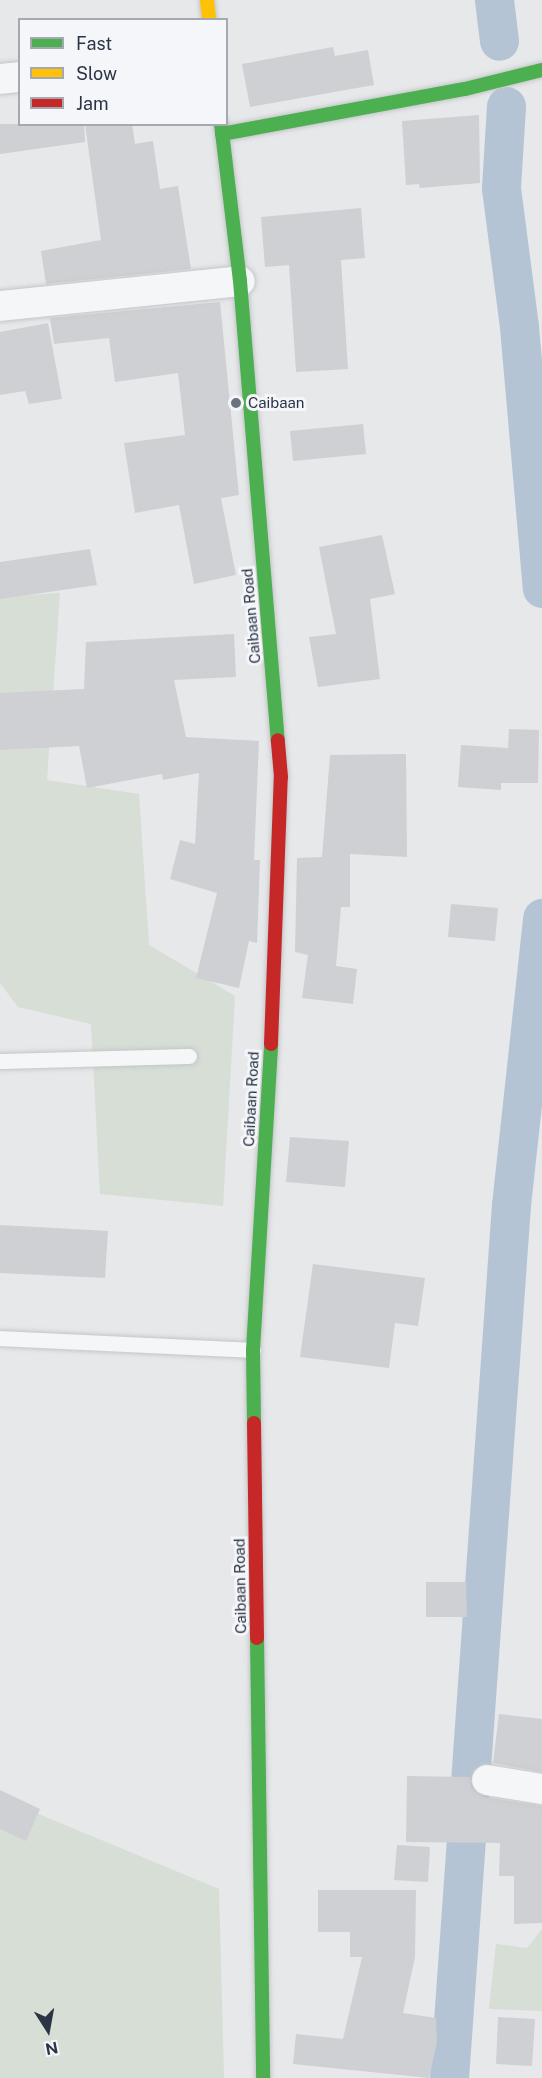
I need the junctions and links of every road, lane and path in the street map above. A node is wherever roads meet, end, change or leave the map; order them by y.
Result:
1 (207, 0) edge
2 (209, 18) edge
3 (542, 70) edge
4 (18, 77) edge
5 (0, 79) edge
6 (222, 129) edge
7 (240, 281) junction
8 (0, 306) edge
9 (189, 1056) dead end
10 (0, 1061) edge
11 (0, 1338) edge
12 (253, 1350) junction
13 (487, 1780) dead end
14 (542, 1789) edge
15 (263, 2078) edge

1 - 2 street
3 - 6 street
4 - 5 street
6 - 7 street, Caibaan Road
7 - 8 street
7 - 12 street, Caibaan Road
9 - 10 lane
11 - 12 lane
12 - 15 street, Caibaan Road
13 - 14 street

